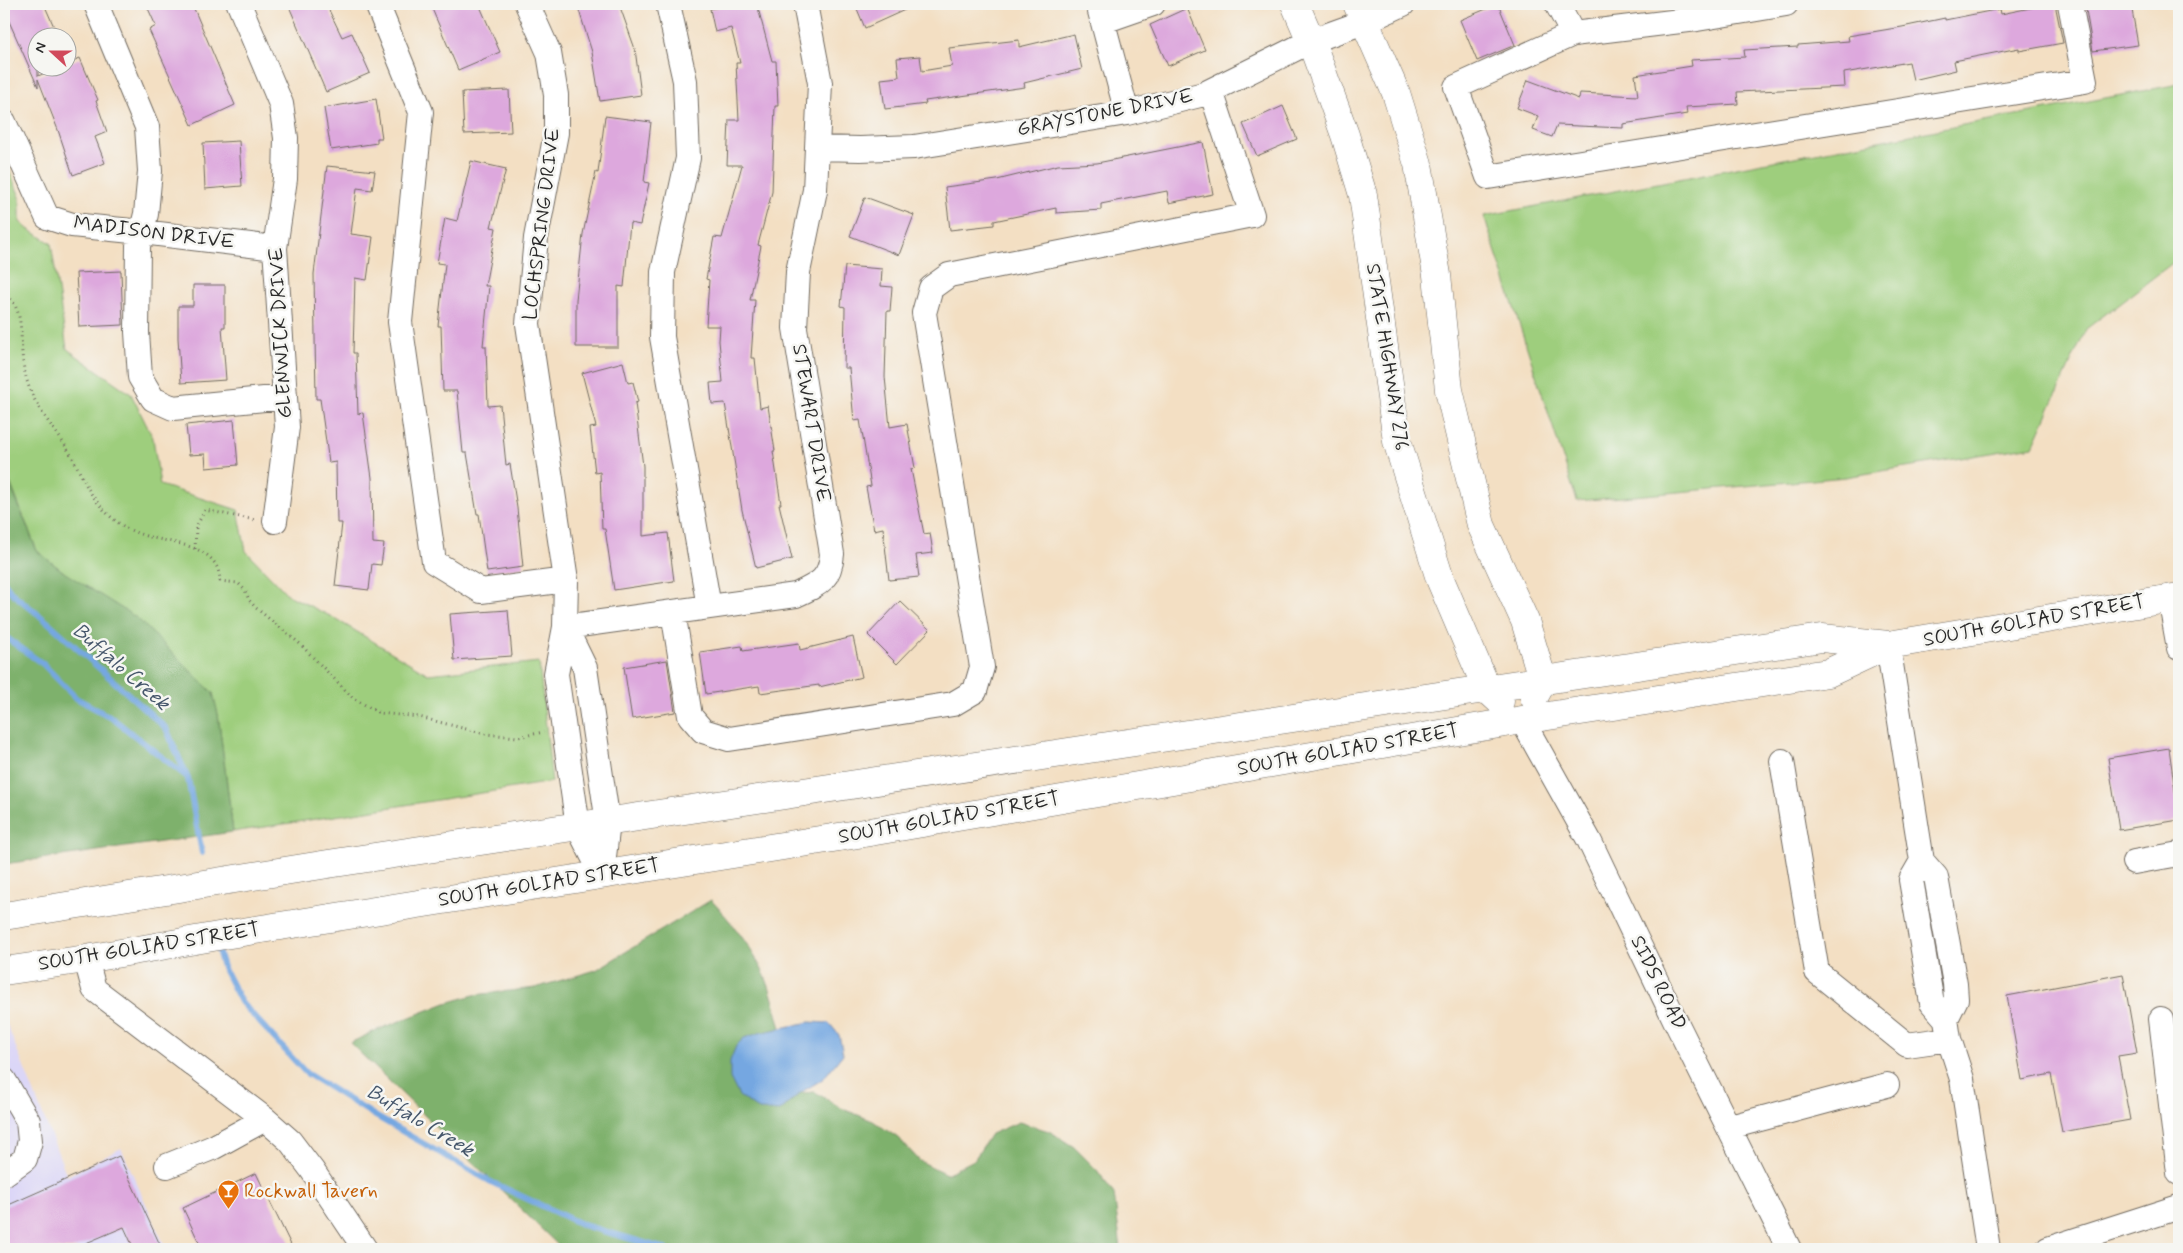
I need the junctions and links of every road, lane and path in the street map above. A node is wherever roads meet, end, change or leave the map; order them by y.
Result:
1 (96, 4) edge
2 (239, 4) edge
3 (377, 4) edge
4 (527, 4) edge
5 (668, 4) edge
6 (805, 4) edge
7 (1153, 4) edge
8 (1295, 4) edge
9 (1403, 4) edge
10 (1557, 4) edge
11 (1786, 4) edge
12 (2070, 4) edge
13 (1695, 11) edge
14 (1101, 12) edge
15 (1360, 13) edge
16 (1573, 34) junction
17 (1311, 41) junction
18 (1211, 91) junction
19 (1127, 113) junction
20 (6, 135) edge
21 (818, 148) junction
22 (142, 232) junction
23 (275, 248) junction
24 (4, 291) edge
25 (284, 397) junction
26 (276, 521) joint
27 (195, 549) junction
28 (566, 580) junction
29 (2175, 597) edge
30 (709, 607) junction
31 (673, 612) junction
32 (565, 627) junction
33 (1888, 645) junction
34 (2179, 648) edge
35 (1543, 681) junction
36 (1487, 689) junction
37 (1522, 720) junction
38 (551, 731) dead end
39 (1782, 761) dead end
40 (608, 822) junction
41 (578, 827) junction
42 (2179, 854) edge
43 (2134, 862) dead end
44 (602, 874) junction
45 (4, 916) edge
46 (86, 959) junction
47 (4, 971) edge
48 (2161, 1019) dead end
49 (1948, 1029) junction
50 (4, 1080) edge
51 (1887, 1085) dead end
52 (265, 1119) junction
53 (1730, 1127) junction
54 (167, 1166) dead end
55 (2179, 1173) edge
56 (4, 1174) edge
57 (2179, 1207) edge
58 (365, 1249) edge
59 (1789, 1249) edge
60 (1988, 1249) edge
61 (2048, 1249) edge

1 - 22 street
2 - 23 street, GLENWICK DRIVE
3 - 28 street
4 - 28 street, LOCHSPRING DRIVE
5 - 30 street
6 - 21 street, STEWART DRIVE
7 - 14 street
8 - 17 main road, STATE HIGHWAY 276
9 - 15 street, GRAYSTONE DRIVE
10 - 16 street
11 - 13 street
12 - 16 street
13 - 16 street
14 - 19 street
15 - 17 street, GRAYSTONE DRIVE
15 - 35 main road
17 - 18 street, GRAYSTONE DRIVE
17 - 36 main road, STATE HIGHWAY 276
18 - 19 street, GRAYSTONE DRIVE
18 - 31 street
19 - 21 street, GRAYSTONE DRIVE
20 - 22 street, MADISON DRIVE
21 - 30 street, STEWART DRIVE
22 - 23 street, MADISON DRIVE
22 - 25 street
23 - 25 street, GLENWICK DRIVE
24 - 27 path
25 - 26 street, GLENWICK DRIVE
26 - 27 path
27 - 38 path
28 - 32 street, LOCHSPRING DRIVE
29 - 33 main road, SOUTH GOLIAD STREET
29 - 34 street
30 - 31 street, STEWART DRIVE
31 - 32 street, STEWART DRIVE
32 - 40 street, LOCHSPRING DRIVE
32 - 41 street, LOCHSPRING DRIVE
33 - 35 main road, SOUTH GOLIAD STREET
33 - 37 main road, SOUTH GOLIAD STREET
33 - 49 street
35 - 36 main road, SOUTH GOLIAD STREET
35 - 37 main road
36 - 37 main road, STATE HIGHWAY 276
36 - 40 main road, SOUTH GOLIAD STREET
37 - 44 main road, SOUTH GOLIAD STREET
37 - 53 street, SIDS ROAD
39 - 49 street
40 - 41 main road, SOUTH GOLIAD STREET
40 - 44 street, LOCHSPRING DRIVE
41 - 44 street, LOCHSPRING DRIVE
41 - 45 main road, SOUTH GOLIAD STREET
42 - 43 street
44 - 46 main road, SOUTH GOLIAD STREET
46 - 47 main road, SOUTH GOLIAD STREET
46 - 52 street
48 - 55 street
49 - 60 street
50 - 56 street
51 - 53 street
52 - 54 street
52 - 58 street
53 - 59 street, SIDS ROAD
57 - 61 street

